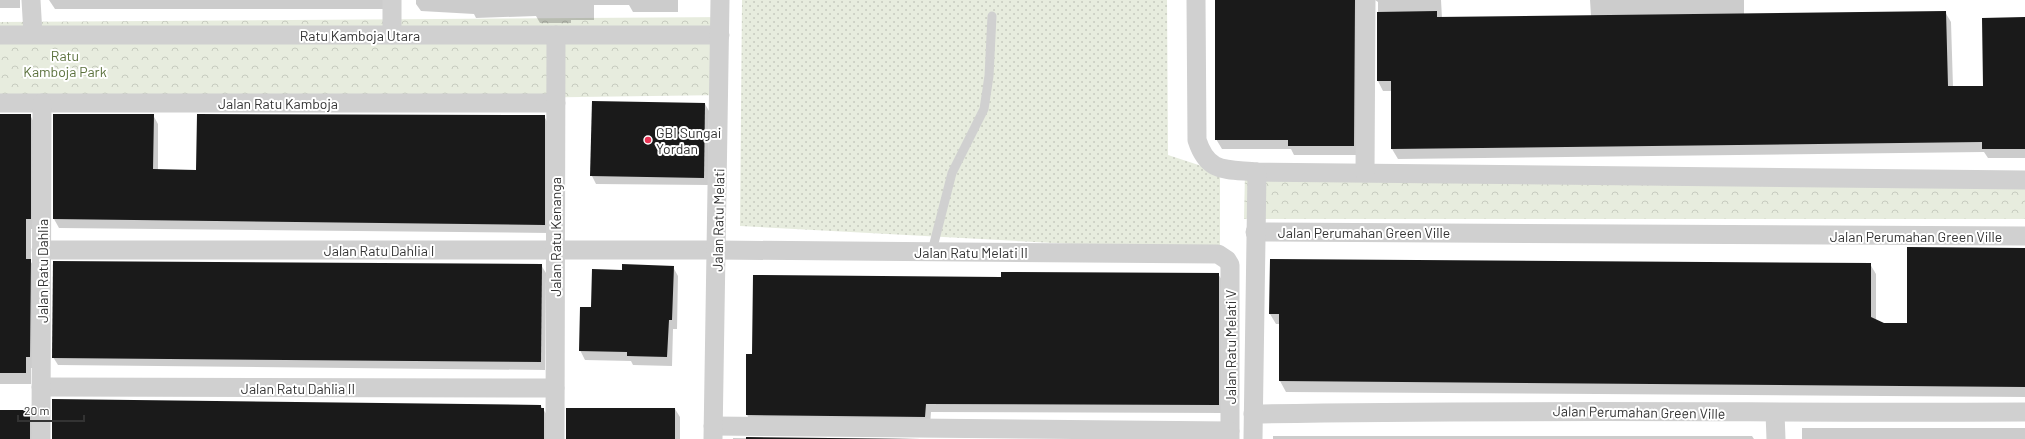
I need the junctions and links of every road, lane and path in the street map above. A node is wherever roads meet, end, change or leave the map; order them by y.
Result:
1 (31, 0) edge
2 (392, 0) edge
3 (720, 0) edge
4 (1196, 0) edge
5 (1366, 0) edge
6 (1380, 0) edge
7 (992, 16) dead end
8 (33, 34) junction
9 (0, 35) edge
10 (392, 35) junction
11 (556, 35) junction
12 (720, 35) junction
13 (0, 103) edge
14 (42, 103) junction
15 (556, 103) junction
16 (1257, 172) junction
17 (1365, 173) junction
18 (2025, 180) edge
19 (1255, 232) junction
20 (2025, 236) edge
21 (42, 250) junction
22 (555, 250) junction
23 (717, 250) junction
24 (932, 251) junction
25 (1223, 257) joint
26 (42, 387) junction
27 (555, 388) junction
28 (2025, 412) edge
29 (1253, 414) junction
30 (1775, 414) junction
31 (713, 433) edge
32 (1230, 435) edge
33 (42, 439) edge
34 (555, 439) edge
35 (1253, 439) edge
36 (1776, 439) edge

1 - 8 street
2 - 10 street
3 - 12 street, Jalan Ratu Melati
4 - 16 street
5 - 6 street
5 - 17 street
7 - 24 lane
8 - 9 street, Ratu Kamboja Utara
8 - 10 street, Ratu Kamboja Utara
10 - 11 street, Ratu Kamboja Utara
11 - 12 street, Ratu Kamboja Utara
11 - 15 street, Jalan Ratu Kenanga
12 - 23 street, Jalan Ratu Melati
13 - 14 street, Jalan Ratu Kamboja
14 - 15 street, Jalan Ratu Kamboja
14 - 21 street, Jalan Ratu Dahlia
15 - 22 street, Jalan Ratu Kenanga
16 - 17 street
16 - 19 street
17 - 18 street
19 - 20 street, Jalan Perumahan Green Ville
19 - 29 street
21 - 22 street, Jalan Ratu Dahlia I
21 - 26 street, Jalan Ratu Dahlia
22 - 23 street, Jalan Ratu Dahlia I
22 - 27 street, Jalan Ratu Kenanga
23 - 24 street, Jalan Ratu Melati II
23 - 31 street, Jalan Ratu Melati
24 - 25 street, Jalan Ratu Melati II
25 - 32 street, Jalan Ratu Melati V
26 - 27 street, Jalan Ratu Dahlia II
26 - 33 street, Jalan Ratu Dahlia
27 - 34 street, Jalan Ratu Kenanga
28 - 30 street, Jalan Perumahan Green Ville
29 - 30 street, Jalan Perumahan Green Ville
29 - 35 street
30 - 36 street
31 - 32 street

